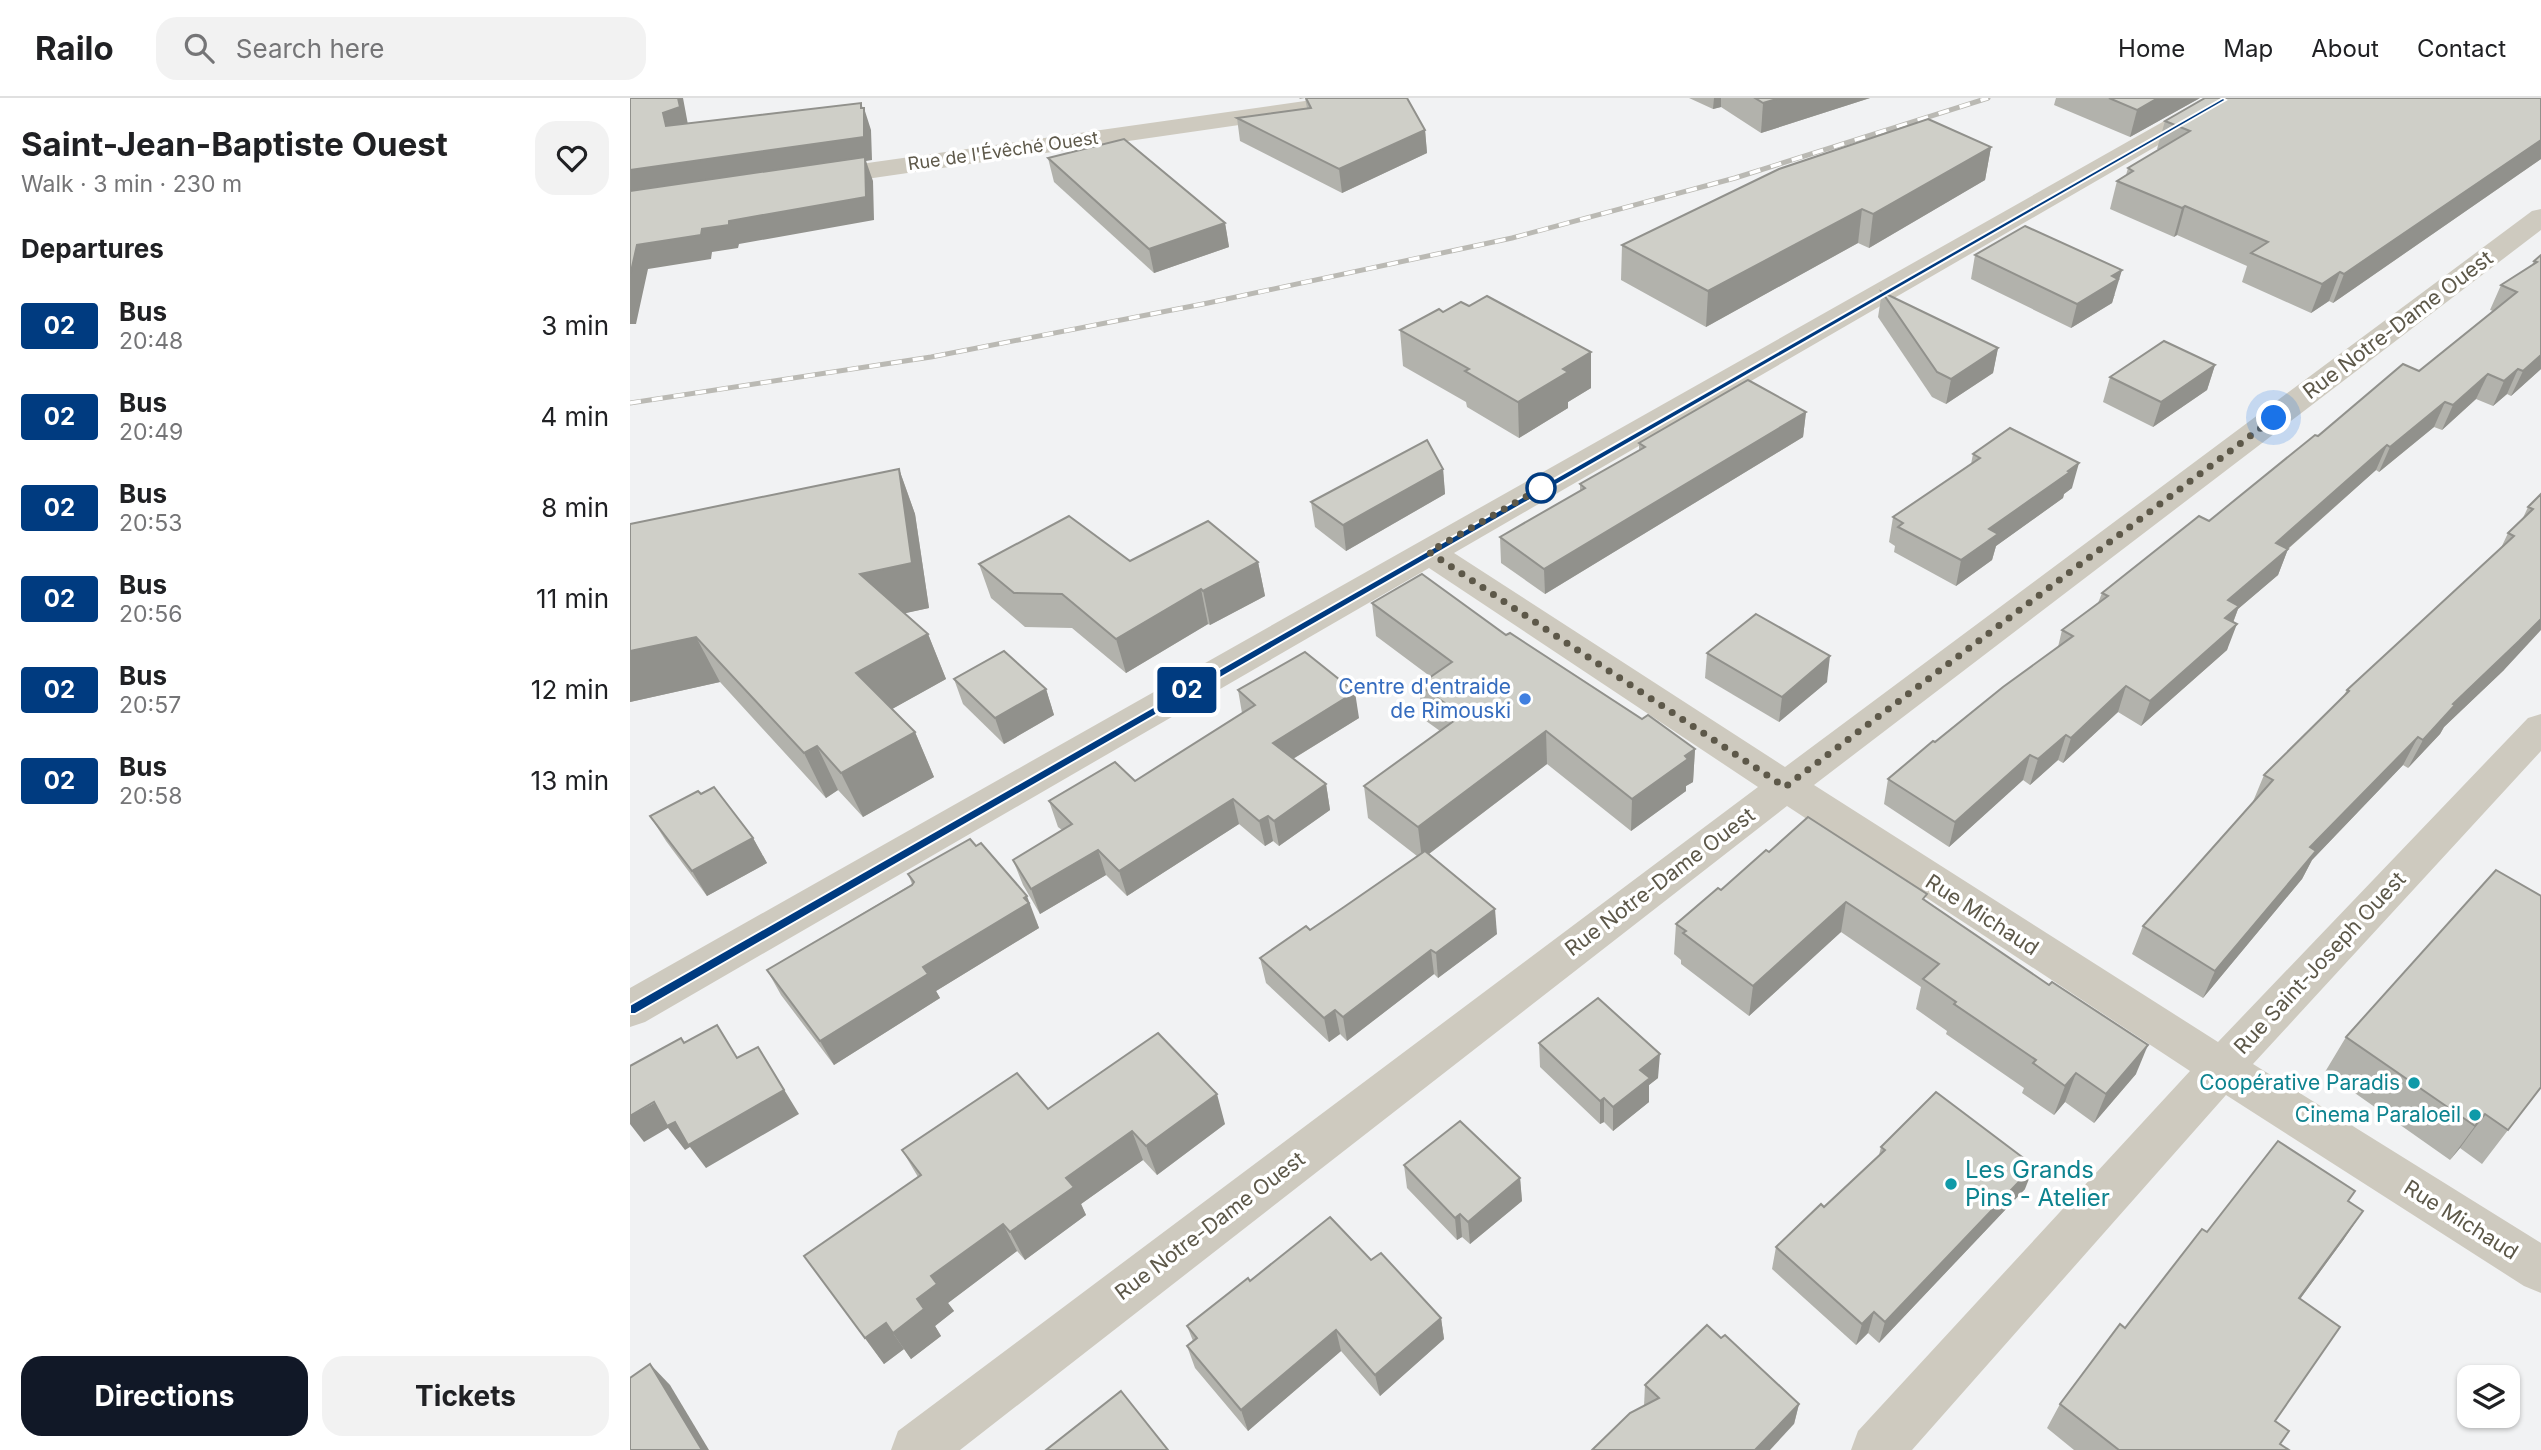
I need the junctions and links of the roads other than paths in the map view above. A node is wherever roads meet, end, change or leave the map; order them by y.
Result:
1 (1377, 98) edge
2 (2223, 98) edge
3 (1256, 106) edge
4 (792, 182) edge
5 (2541, 217) edge
6 (1429, 552) junction
7 (2541, 727) edge
8 (1785, 787) junction
9 (630, 1009) edge
10 (2220, 1070) junction
11 (2541, 1270) edge
12 (917, 1450) edge
13 (1877, 1450) edge

1 - 3 street, Rue de l'Évêché Ouest
2 - 6 street
3 - 4 street, Rue de l'Évêché Ouest
5 - 8 street, Rue Notre-Dame Ouest
6 - 8 street, Rue Michaud
6 - 9 street
7 - 10 street, Rue Saint-Joseph Ouest
8 - 10 street, Rue Michaud
8 - 12 street, Rue Notre-Dame Ouest
10 - 11 street, Rue Michaud
10 - 13 street, Rue Saint-Joseph Ouest

